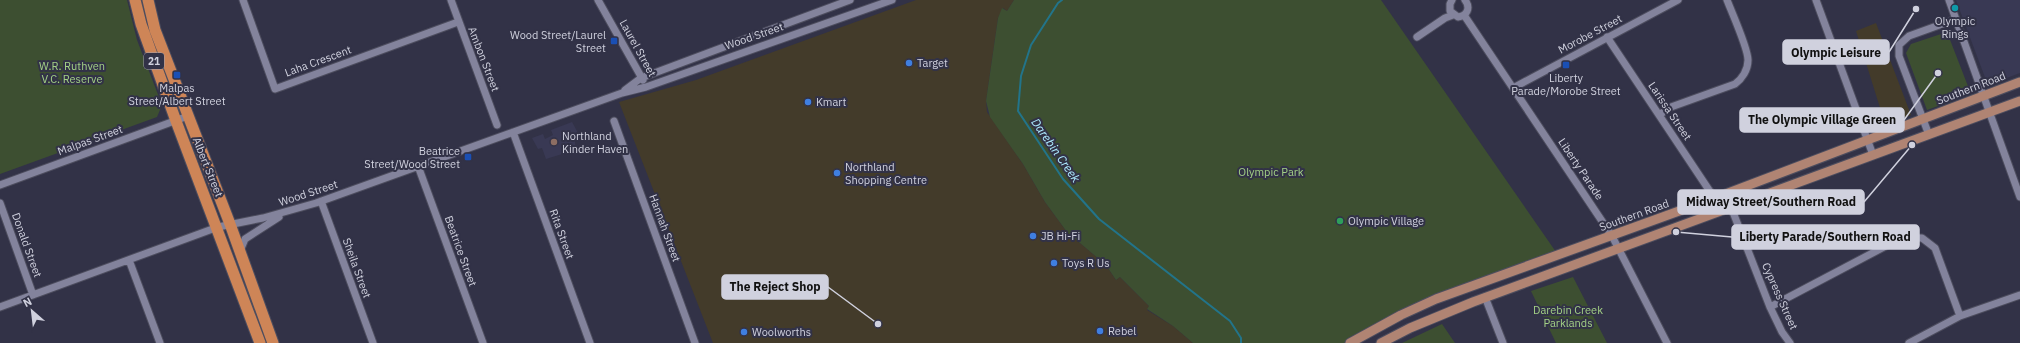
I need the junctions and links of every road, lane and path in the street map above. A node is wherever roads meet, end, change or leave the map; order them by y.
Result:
1 (243, 0) edge
2 (451, 0) edge
3 (598, 0) edge
4 (850, 0) edge
5 (871, 0) edge
6 (892, 0) edge
7 (1678, 0) edge
8 (1727, 0) edge
9 (1816, 0) edge
10 (1949, 0) edge
11 (149, 2) edge
12 (1468, 2) edge
13 (136, 3) edge
14 (880, 4) junction
15 (1451, 6) edge
16 (1464, 15) junction
17 (1956, 19) junction
18 (458, 22) junction
19 (1417, 37) dead end
20 (1607, 37) junction
21 (641, 78) junction
22 (2020, 82) edge
23 (646, 87) junction
24 (1513, 88) junction
25 (622, 92) junction
26 (1984, 96) junction
27 (2020, 101) edge
28 (1990, 113) junction
29 (1659, 115) junction
30 (188, 116) junction
31 (1922, 119) junction
32 (176, 121) junction
33 (614, 121) dead end
34 (497, 125) dead end
35 (513, 132) junction
36 (1928, 135) junction
37 (1867, 139) junction
38 (1873, 155) junction
39 (418, 166) junction
40 (0, 185) edge
41 (2020, 197) edge
42 (1715, 198) junction
43 (321, 201) junction
44 (0, 203) edge
45 (1731, 207) junction
46 (288, 212) junction
47 (230, 224) junction
48 (218, 227) junction
49 (1612, 236) junction
50 (1618, 249) junction
51 (240, 254) junction
52 (129, 260) junction
53 (33, 295) junction
54 (2020, 295) edge
55 (1485, 297) junction
56 (1770, 306) junction
57 (0, 307) edge
58 (1960, 316) junction
59 (160, 343) edge
60 (260, 343) edge
61 (273, 343) edge
62 (373, 343) edge
63 (483, 343) edge
64 (590, 343) edge
65 (695, 343) edge
66 (1350, 343) edge
67 (1381, 343) edge
68 (1503, 343) edge
69 (1667, 343) edge
70 (1790, 343) edge
71 (1908, 343) edge

1 - 18 street, Laha Crescent
2 - 18 street, Ambon Street
3 - 21 street, Laurel Street
4 - 21 street, Wood Street
5 - 14 street
6 - 14 street, Wood Street
7 - 20 street, Morobe Street
8 - 29 street
9 - 37 street
10 - 17 street
11 - 13 highway
11 - 30 highway, Albert Street / 21
12 - 16 street
13 - 32 highway, Albert Street / 21
14 - 23 street, Wood Street
15 - 16 street
15 - 19 street
16 - 24 street, Liberty Parade
17 - 26 street
17 - 31 street
18 - 34 street, Ambon Street
20 - 24 street, Morobe Street
20 - 29 street, Larissa Street
21 - 23 street, Laurel Street
21 - 25 street, Wood Street
22 - 26 main road, Southern Road
23 - 25 street, Wood Street
24 - 49 street, Liberty Parade
25 - 35 street, Wood Street
26 - 28 street
26 - 31 main road, Southern Road
27 - 28 main road
28 - 36 main road
28 - 41 street
29 - 42 street, Larissa Street
30 - 32 street, Malpas Street
30 - 47 highway, Albert Street / 21
31 - 36 street
31 - 37 main road, Southern Road
32 - 40 street, Malpas Street
32 - 48 highway, Albert Street / 21
33 - 65 street, Hannah Street
35 - 39 street, Wood Street
35 - 64 street, Rita Street
36 - 38 main road
37 - 38 street
37 - 42 main road, Southern Road
38 - 45 main road
39 - 43 street, Wood Street
39 - 63 street, Beatrice Street
42 - 45 street
42 - 49 main road, Southern Road
43 - 46 street, Wood Street
43 - 62 street, Sheila Street
44 - 53 street, Donald Street
45 - 50 main road
45 - 56 street, Cypress Street
46 - 47 street, Wood Street
46 - 51 street
47 - 48 street, Wood Street
47 - 51 highway, Albert Street / 21
48 - 52 street, Wood Street
48 - 60 highway, Albert Street / 21
49 - 50 street, Liberty Parade
49 - 66 main road, Southern Road
50 - 55 main road
50 - 69 street, Liberty Parade
51 - 61 highway, Albert Street / 21
52 - 53 street, Wood Street
52 - 59 street
53 - 57 street, Wood Street
54 - 58 street
55 - 67 main road
55 - 68 street
56 - 58 street
56 - 70 street, Cypress Street
58 - 71 street

